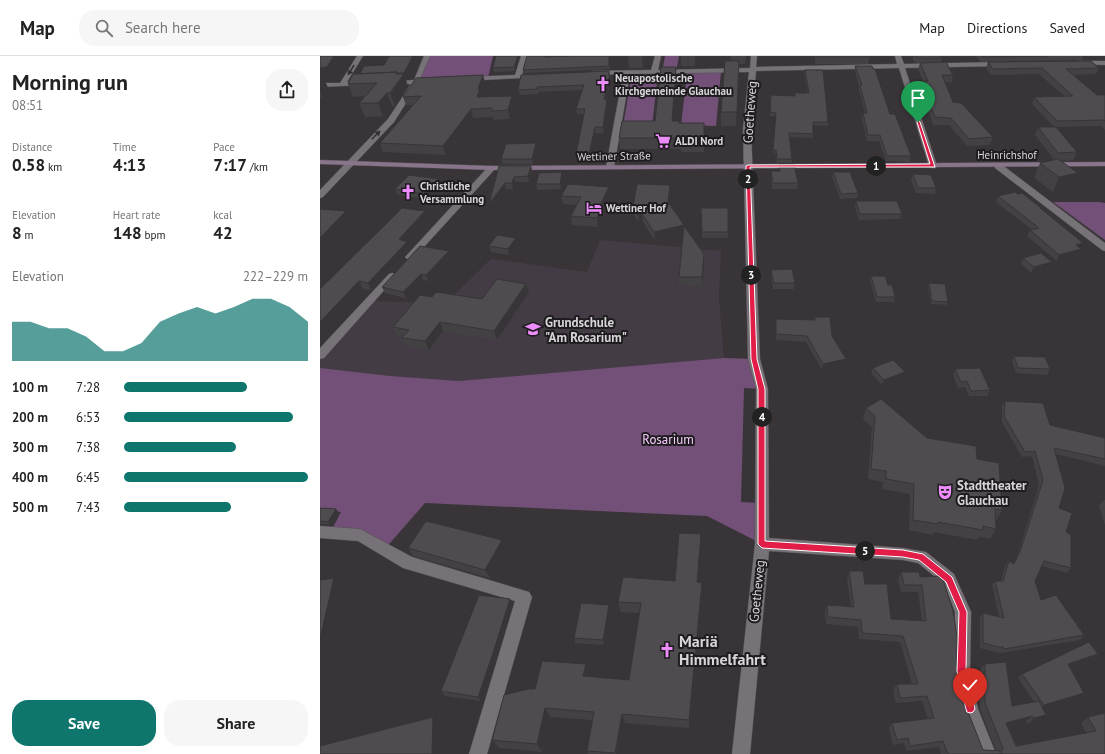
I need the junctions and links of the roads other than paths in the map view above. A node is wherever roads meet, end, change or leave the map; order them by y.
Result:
1 (360, 56) edge
2 (427, 56) edge
3 (524, 56) edge
4 (658, 56) edge
5 (754, 56) edge
6 (898, 56) edge
7 (1074, 63) edge
8 (1105, 63) edge
9 (1010, 64) edge
10 (900, 66) junction
11 (753, 69) junction
12 (654, 71) junction
13 (627, 72) junction
14 (588, 73) edge
15 (541, 75) edge
16 (518, 76) junction
17 (440, 80) edge
18 (456, 80) edge
19 (416, 82) junction
20 (372, 83) edge
21 (386, 83) edge
22 (342, 84) junction
23 (320, 86) edge
24 (320, 162) edge
25 (349, 163) junction
26 (1105, 164) edge
27 (748, 166) junction
28 (933, 166) junction
29 (998, 166) junction
30 (610, 167) junction
31 (492, 168) junction
32 (320, 195) edge
33 (1105, 248) edge
34 (320, 355) edge
35 (320, 532) edge
36 (762, 544) junction
37 (478, 754) edge
38 (741, 754) edge
39 (987, 754) edge

1 -> 22 street
2 - 19 street
3 - 16 street
4 - 12 street
5 - 11 street, Goetheweg
6 - 10 street
7 - 8 street
9 - 10 street
10 - 11 street
10 - 28 street
11 - 12 street
11 - 27 street, Goetheweg
12 - 13 street
13 - 14 street
13 - 30 street
15 - 16 street
16 - 18 street
17 - 19 street
19 - 21 street
25 -> 19 street
20 - 22 street
22 - 23 street
24 - 25 street, Wettiner Straße
25 - 31 street, Wettiner Straße
25 - 32 street
26 - 29 street, Heinrichshof
27 - 28 street, Wettiner Straße
27 - 30 street, Wettiner Straße
27 - 36 street, Goetheweg
28 - 29 street, Heinrichshof
29 - 33 street
30 - 31 street, Wettiner Straße
31 - 34 street
35 - 37 street
36 - 38 street, Goetheweg
36 - 39 street

